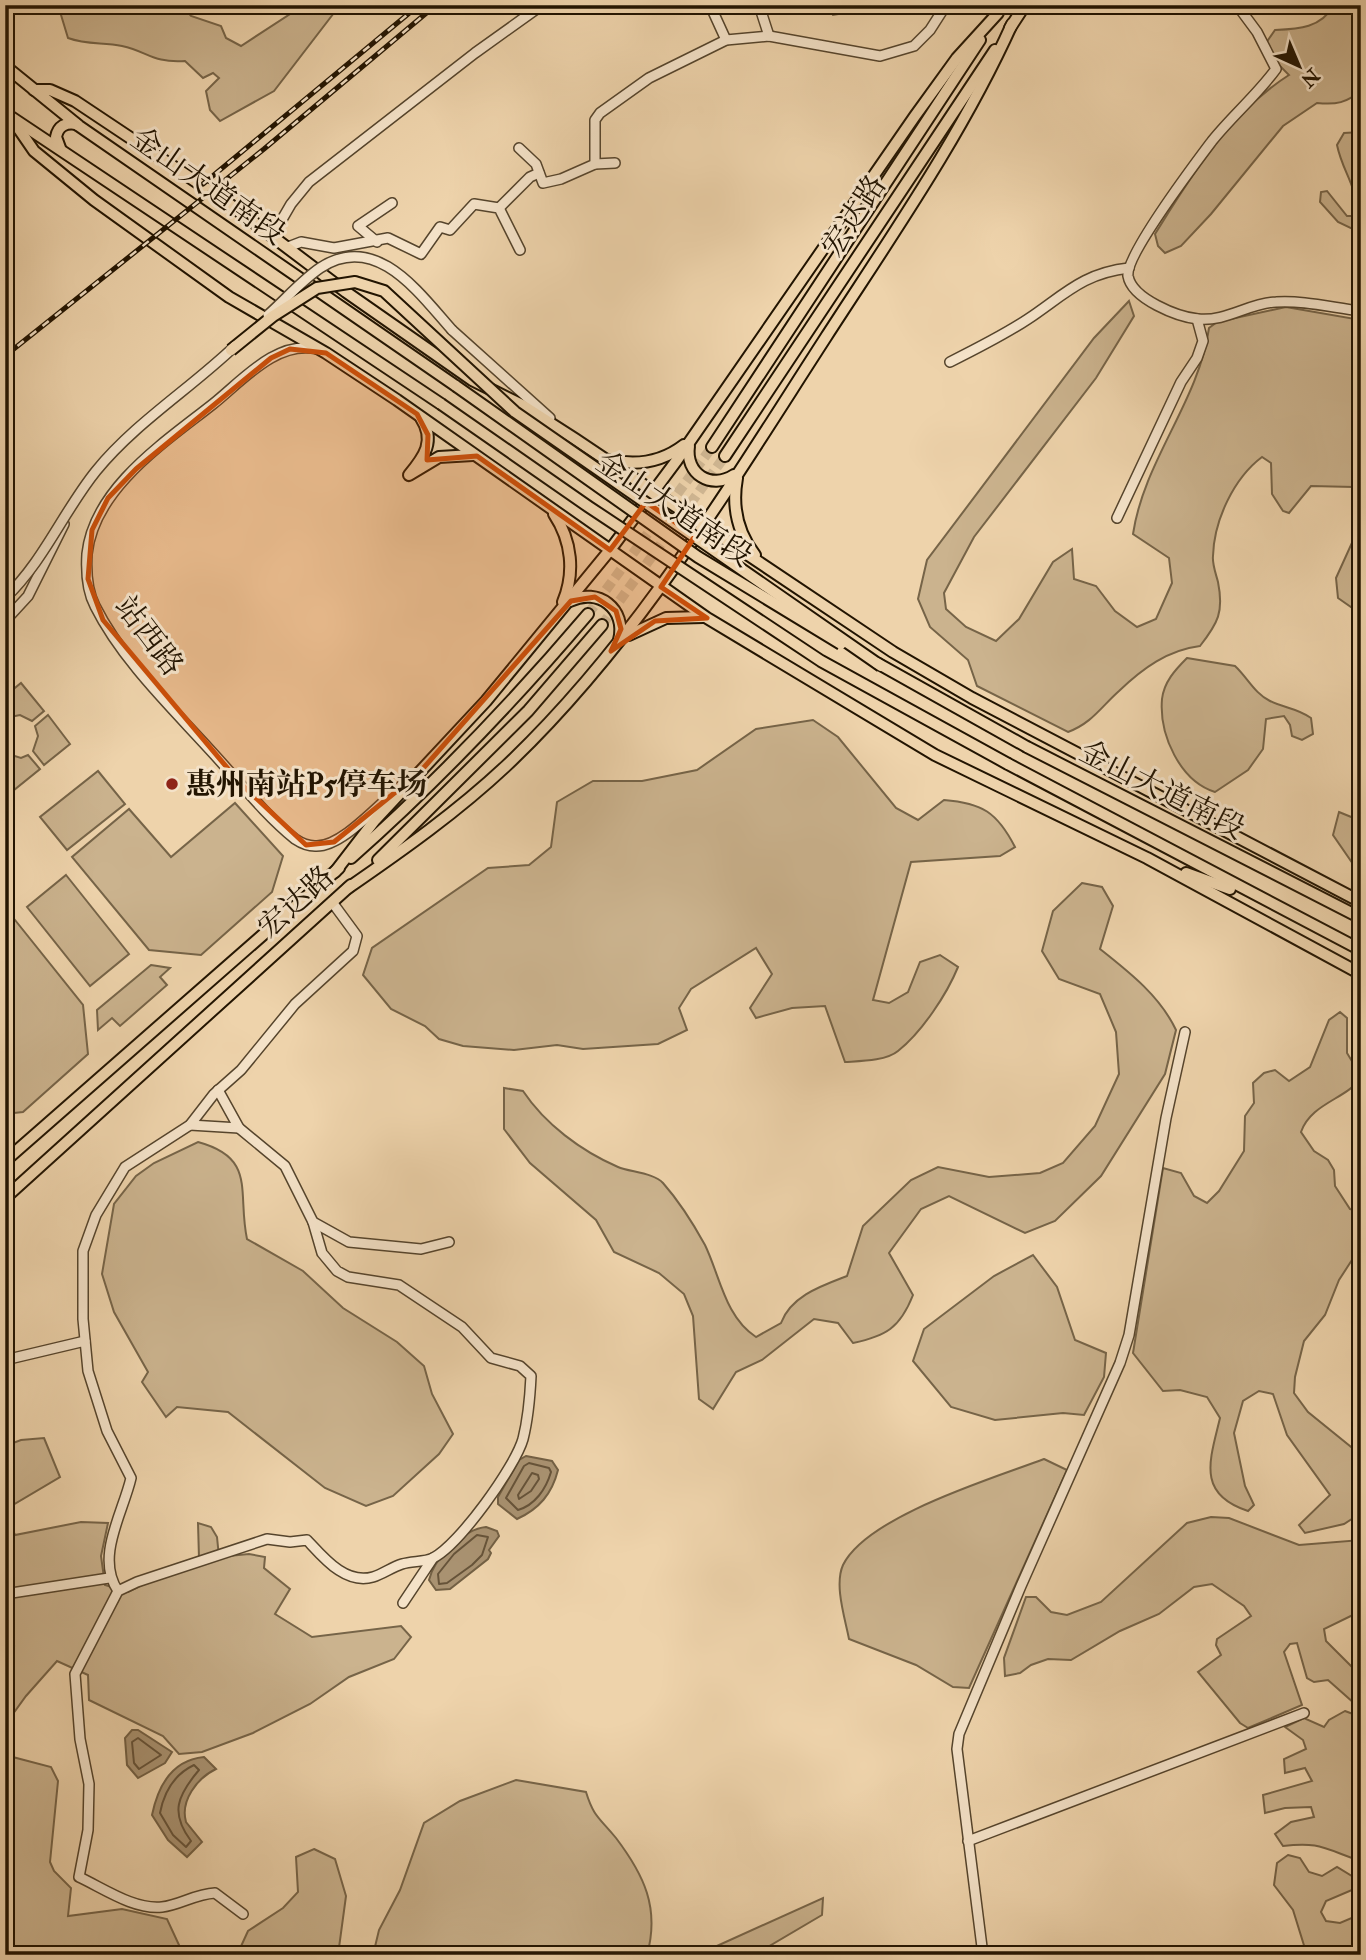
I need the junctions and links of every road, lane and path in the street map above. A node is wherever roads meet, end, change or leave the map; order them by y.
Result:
1 (542, 5) edge
2 (710, 5) edge
3 (759, 5) edge
4 (946, 5) edge
5 (1025, 5) edge
6 (1237, 5) edge
7 (1000, 9) edge
8 (1012, 24) junction
9 (769, 36) junction
10 (726, 40) junction
11 (5, 66) edge
12 (34, 90) junction
13 (9, 116) edge
14 (79, 126) junction
15 (519, 148) dead end
16 (61, 149) junction
17 (615, 163) dead end
18 (595, 164) junction
19 (539, 173) junction
20 (392, 203) dead end
21 (499, 208) junction
22 (273, 235) junction
23 (377, 242) junction
24 (289, 247) junction
25 (520, 250) dead end
26 (1129, 268) junction
27 (1361, 311) edge
28 (1197, 319) junction
29 (232, 350) junction
30 (326, 353) junction
31 (950, 362) dead end
32 (417, 414) junction
33 (693, 438) junction
34 (575, 439) junction
35 (712, 447) tunnel mouth
36 (477, 456) junction
37 (600, 456) junction
38 (725, 456) tunnel mouth
39 (739, 471) junction
40 (654, 492) junction
41 (551, 509) junction
42 (1117, 518) dead end
43 (66, 519) junction
44 (703, 524) junction
45 (610, 550) junction
46 (769, 569) junction
47 (661, 587) junction
48 (5, 597) edge
49 (565, 604) junction
50 (557, 614) junction
51 (588, 614) tunnel mouth
52 (707, 618) junction
53 (5, 621) edge
54 (601, 625) tunnel mouth
55 (615, 647) junction
56 (881, 666) junction
57 (419, 774) junction
58 (1186, 812) junction
59 (1147, 858) junction
60 (335, 872) junction
61 (1283, 878) junction
62 (348, 888) junction
63 (332, 902) junction
64 (1361, 902) edge
65 (1268, 904) junction
66 (1361, 918) edge
67 (1361, 950) edge
68 (1361, 974) edge
69 (1185, 1032) dead end
70 (218, 1090) junction
71 (190, 1125) junction
72 (239, 1128) junction
73 (5, 1161) edge
74 (5, 1198) edge
75 (313, 1222) junction
76 (449, 1242) dead end
77 (85, 1341) junction
78 (5, 1360) edge
79 (433, 1558) junction
80 (109, 1578) junction
81 (118, 1591) junction
82 (5, 1594) edge
83 (402, 1603) dead end
84 (1304, 1713) dead end
85 (968, 1841) junction
86 (243, 1914) dead end
87 (983, 1955) edge

1 - 22 street
2 - 10 street
3 - 9 street
4 - 9 street
5 - 8 main road, 宏达路
6 - 26 street
7 - 33 main road
7 - 35 main road, 宏达路
8 - 38 main road, 宏达路
8 - 39 main road
9 - 10 street
10 - 18 street
11 - 12 main road, 金山大道南段
12 - 14 main road, 金山大道南段
12 - 22 main road
13 - 16 main road, 金山大道南段
13 - 30 main road
14 - 16 main road
14 - 56 main road, 金山大道南段, bridge
15 - 19 street
16 - 65 main road, 金山大道南段, bridge
17 - 18 street
18 - 19 street
19 - 21 street
20 - 23 street
21 - 23 street
21 - 25 street
22 - 24 main road
23 - 24 street
24 - 34 main road
26 - 28 street
26 - 31 street
27 - 28 street
28 - 42 street
29 - 34 street, bridge
29 - 43 street, bridge
29 - 56 main road, bridge
30 - 32 main road
30 - 57 street, 站西路
32 - 36 main road
32 - 36 main road
33 - 37 main road
33 - 39 main road
33 - 40 main road
34 - 37 main road
36 - 41 main road
37 - 40 main road
39 - 44 main road
39 - 46 main road
40 - 44 main road
40 - 45 main road
41 - 45 main road
41 - 50 main road
43 - 48 street, bridge
43 - 53 street, bridge
44 - 46 main road
44 - 47 main road
45 - 47 main road
45 - 49 main road
46 - 58 main road
47 - 52 main road
47 - 55 main road
49 - 50 main road
49 - 55 main road
50 - 57 main road
51 - 60 main road, 宏达路
52 - 55 main road
52 - 59 main road
54 - 62 main road, 宏达路
55 - 62 main road
56 - 61 main road, 金山大道南段, bridge
57 - 60 main road
58 - 61 main road
58 - 64 main road
59 - 65 main road
59 - 68 main road
60 - 73 main road, 宏达路
61 - 66 main road, 金山大道南段
62 - 63 main road, 宏达路
63 - 70 street
63 - 74 main road, 宏达路
65 - 67 main road, 金山大道南段
69 - 85 street
70 - 71 street
70 - 72 street
71 - 72 street
71 - 77 street
72 - 75 street
75 - 76 street
75 - 79 street
77 - 78 street
77 - 80 street
79 - 81 street
79 - 83 street
80 - 81 street
80 - 82 street
81 - 86 street
84 - 85 street
85 - 87 street

